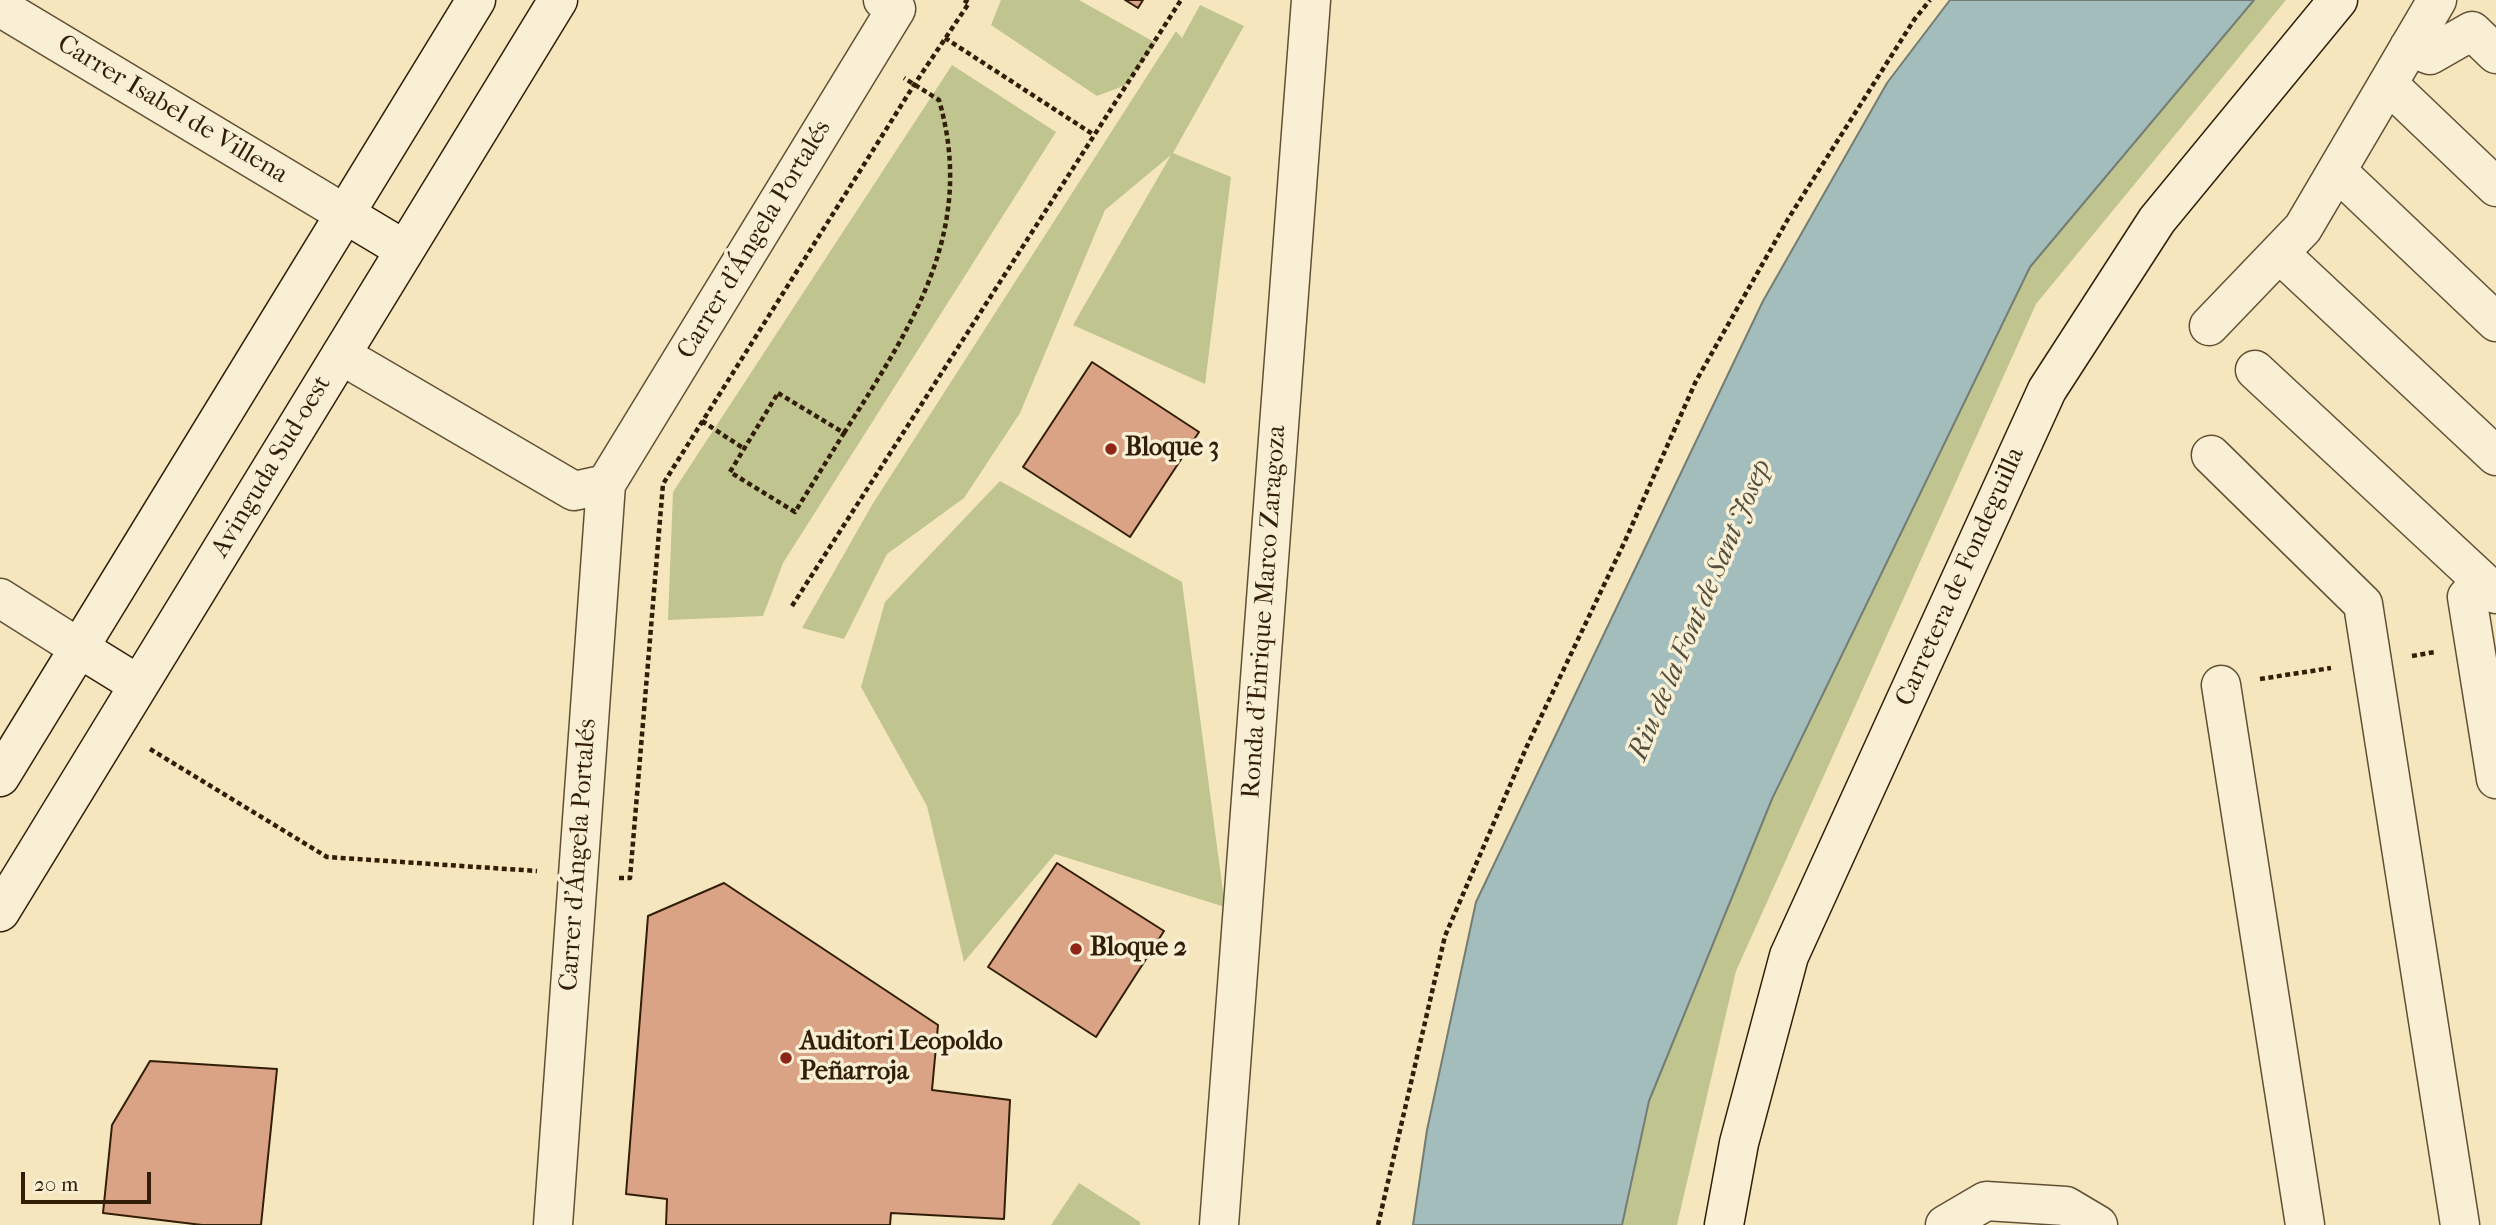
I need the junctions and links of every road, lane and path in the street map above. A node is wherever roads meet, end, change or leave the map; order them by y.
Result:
1 (476, 0) edge
2 (558, 0) edge
3 (883, 0) edge
4 (964, 0) edge
5 (1181, 0) edge
6 (1311, 0) edge
7 (1930, 0) edge
8 (2338, 0) edge
9 (2437, 0) edge
10 (0, 7) edge
11 (946, 38) junction
12 (2409, 47) junction
13 (2496, 54) edge
14 (867, 55) junction
15 (2388, 84) junction
16 (914, 85) junction
17 (1094, 135) junction
18 (2337, 170) junction
19 (2496, 187) edge
20 (345, 214) junction
21 (405, 250) junction
22 (2279, 253) junction
23 (2496, 322) edge
24 (2210, 326) dead end
25 (341, 355) junction
26 (2255, 370) dead end
27 (702, 421) junction
28 (844, 433) junction
29 (743, 448) junction
30 (2211, 455) dead end
31 (2496, 456) edge
32 (606, 484) junction
33 (2489, 587) edge
34 (0, 598) edge
35 (792, 606) dead end
36 (2475, 646) junction
37 (79, 648) junction
38 (2372, 662) junction
39 (139, 685) junction
40 (2221, 685) joint
41 (113, 726) junction
42 (0, 777) edge
43 (2496, 779) edge
44 (578, 874) junction
45 (0, 912) edge
46 (553, 1225) edge
47 (1219, 1225) edge
48 (1378, 1225) edge
49 (1724, 1225) edge
50 (1945, 1225) edge
51 (2098, 1225) edge
52 (2305, 1225) edge
53 (2460, 1225) edge

1 - 20 street
2 - 21 street, Avinguda Sud-oest
3 - 14 street, Carrer d'Ángela Portalés
4 - 11 path
5 - 17 path
6 - 47 street, Ronda d'Enrique Marco Zaragoza
7 - 48 path
8 - 49 street, Carretera de Fondeguilla
9 - 12 street
10 - 20 street, Carrer Isabel de Villena
11 - 16 path
11 - 17 path
12 - 13 street
12 - 15 street
14 - 16 path
14 - 32 street, Carrer d'Ángela Portalés
15 - 18 street
15 - 19 street
16 - 27 path
16 - 28 path
17 - 35 path
18 - 22 street
18 - 23 street
20 - 21 street
20 - 37 street
21 - 25 street, Avinguda Sud-oest
22 - 24 street
22 - 31 street
25 - 32 street
25 - 39 street, Avinguda Sud-oest
26 - 33 street
27 - 29 path
27 - 44 path
28 - 29 path
28 - 29 path
30 - 38 street
32 - 44 street, Carrer d'Ángela Portalés
33 - 36 street
34 - 37 street
36 - 38 path
36 - 43 street
37 - 39 street
37 - 42 street
38 - 40 path
38 - 53 street
39 - 41 street, Avinguda Sud-oest
40 - 52 street
41 - 44 path
41 - 45 street, Avinguda Sud-oest
44 - 46 street, Carrer d'Ángela Portalés
50 - 51 street

